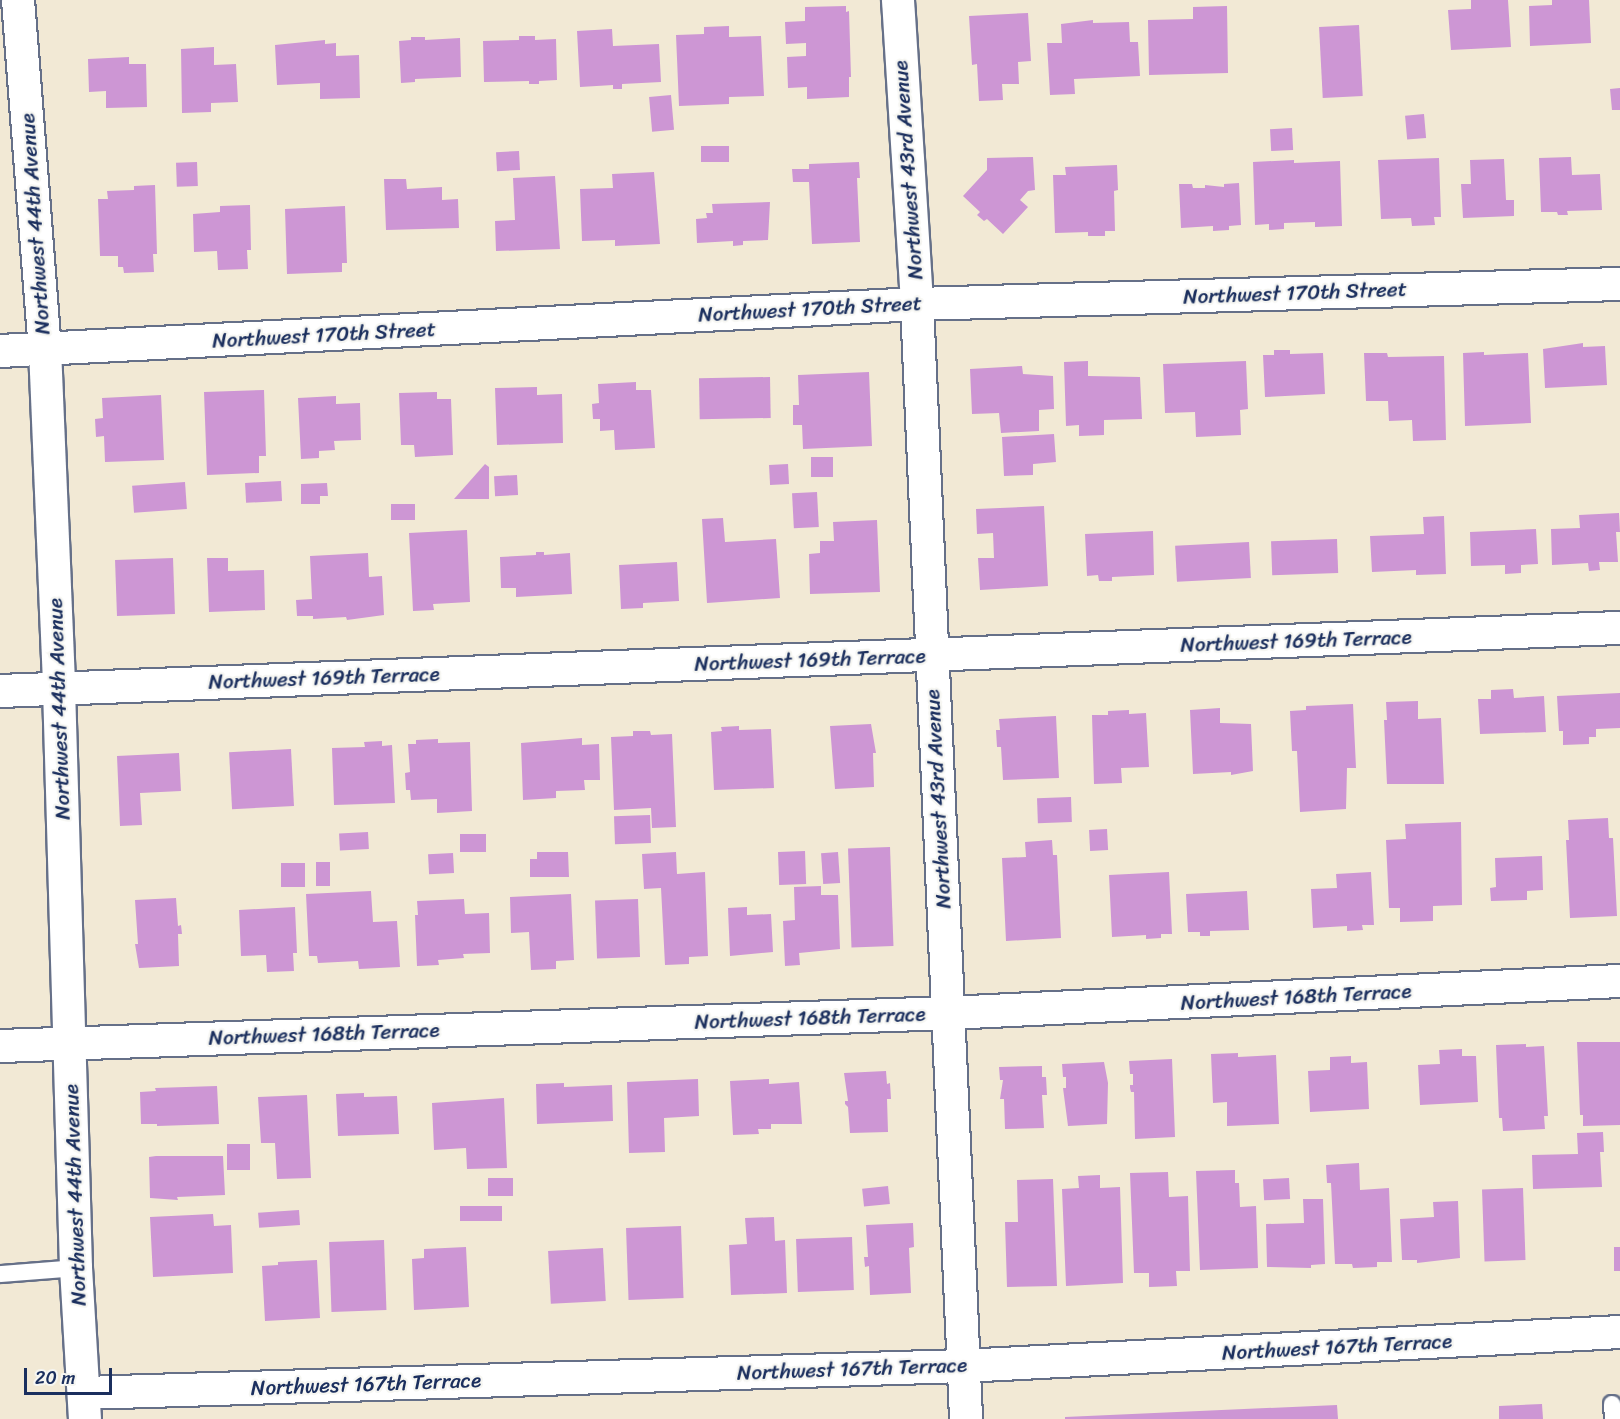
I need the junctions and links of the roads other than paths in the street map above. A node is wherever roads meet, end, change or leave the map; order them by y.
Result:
1 (18, 0) edge
2 (898, 0) edge
3 (1620, 284) edge
4 (916, 304) junction
5 (45, 349) junction
6 (0, 351) edge
7 (1620, 628) edge
8 (932, 656) junction
9 (59, 688) junction
10 (0, 691) edge
11 (1620, 981) edge
12 (948, 1014) junction
13 (70, 1043) junction
14 (0, 1046) edge
15 (76, 1268) junction
16 (0, 1274) edge
17 (1620, 1332) edge
18 (963, 1365) junction
19 (84, 1406) edge
20 (966, 1419) edge

1 - 5 street, Northwest 44th Avenue
2 - 4 street, Northwest 43rd Avenue
3 - 4 street, Northwest 170th Street
4 - 5 street, Northwest 170th Street
4 - 8 street, Northwest 43rd Avenue
5 - 6 street, Northwest 170th Street
5 - 9 street, Northwest 44th Avenue
7 - 8 street, Northwest 169th Terrace
8 - 9 street, Northwest 169th Terrace
8 - 12 street, Northwest 43rd Avenue
9 - 10 street, Northwest 169th Terrace
9 - 13 street, Northwest 44th Avenue
11 - 12 street, Northwest 168th Terrace
12 - 13 street, Northwest 168th Terrace
12 - 18 street, Northwest 43rd Avenue
13 - 14 street, Northwest 168th Terrace
13 - 15 street, Northwest 44th Avenue
15 - 16 lane
15 - 19 street, Northwest 44th Avenue
17 - 18 street, Northwest 167th Terrace
18 - 19 street, Northwest 167th Terrace
18 - 20 street, Northwest 43rd Avenue

